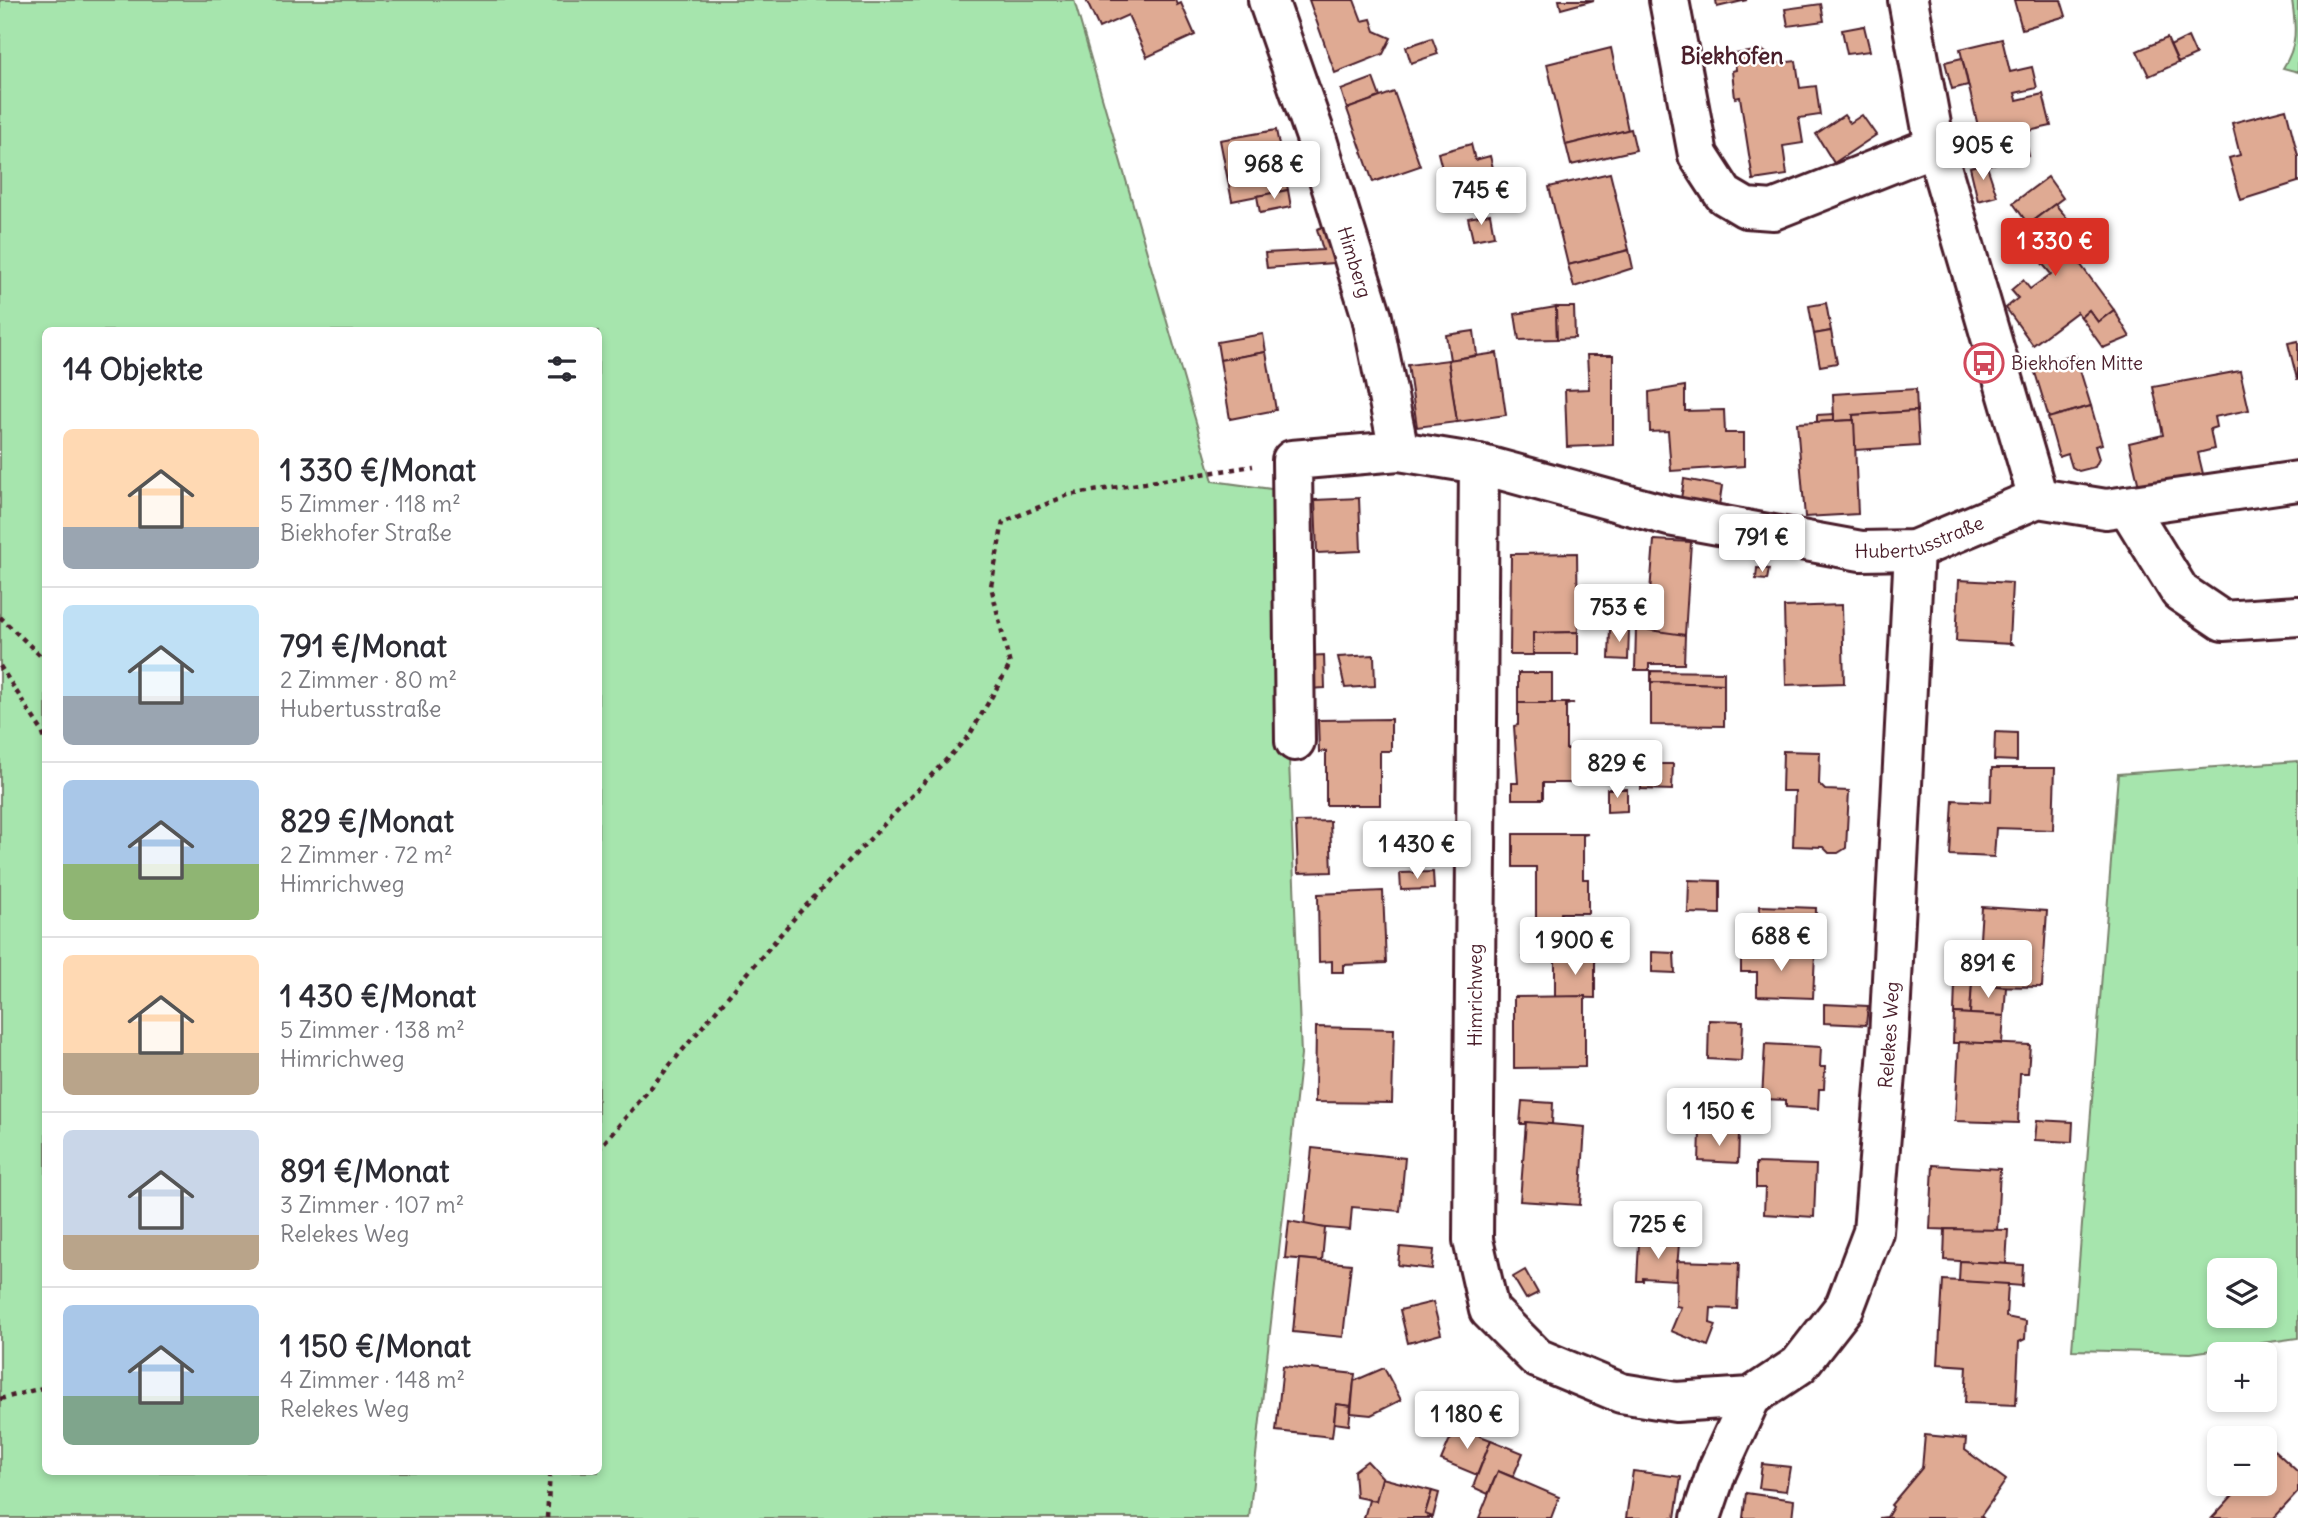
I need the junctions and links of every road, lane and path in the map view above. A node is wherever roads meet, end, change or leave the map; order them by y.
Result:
1 (1268, 0) edge
2 (1670, 0) edge
3 (1908, 0) edge
4 (1935, 146) junction
5 (1399, 451) junction
6 (1292, 460) junction
7 (1479, 464) junction
8 (2298, 481) edge
9 (2038, 498) junction
10 (2127, 506) junction
11 (1914, 550) junction
12 (2298, 616) edge
13 (0, 617) edge
14 (42, 658) edge
15 (0, 666) edge
16 (42, 731) edge
17 (1295, 741) dead end
18 (602, 1145) edge
19 (42, 1388) edge
20 (1751, 1396) junction
21 (0, 1399) edge
22 (1676, 1402) joint
23 (550, 1475) edge
24 (547, 1518) edge
25 (1701, 1518) edge

1 - 5 street, Himberg
2 - 4 street
3 - 4 street
4 - 9 street
5 - 6 street, Hubertusstraße
5 - 7 street, Hubertusstraße
6 - 17 street
6 - 18 path
7 - 11 street, Hubertusstraße
7 - 22 street, Himrichweg
8 - 10 street
9 - 10 street
9 - 11 street, Hubertusstraße
10 - 12 street
11 - 20 street, Relekes Weg
13 - 14 path
15 - 16 path
19 - 21 path
20 - 22 street, Relekes Weg
20 - 25 street
23 - 24 path

